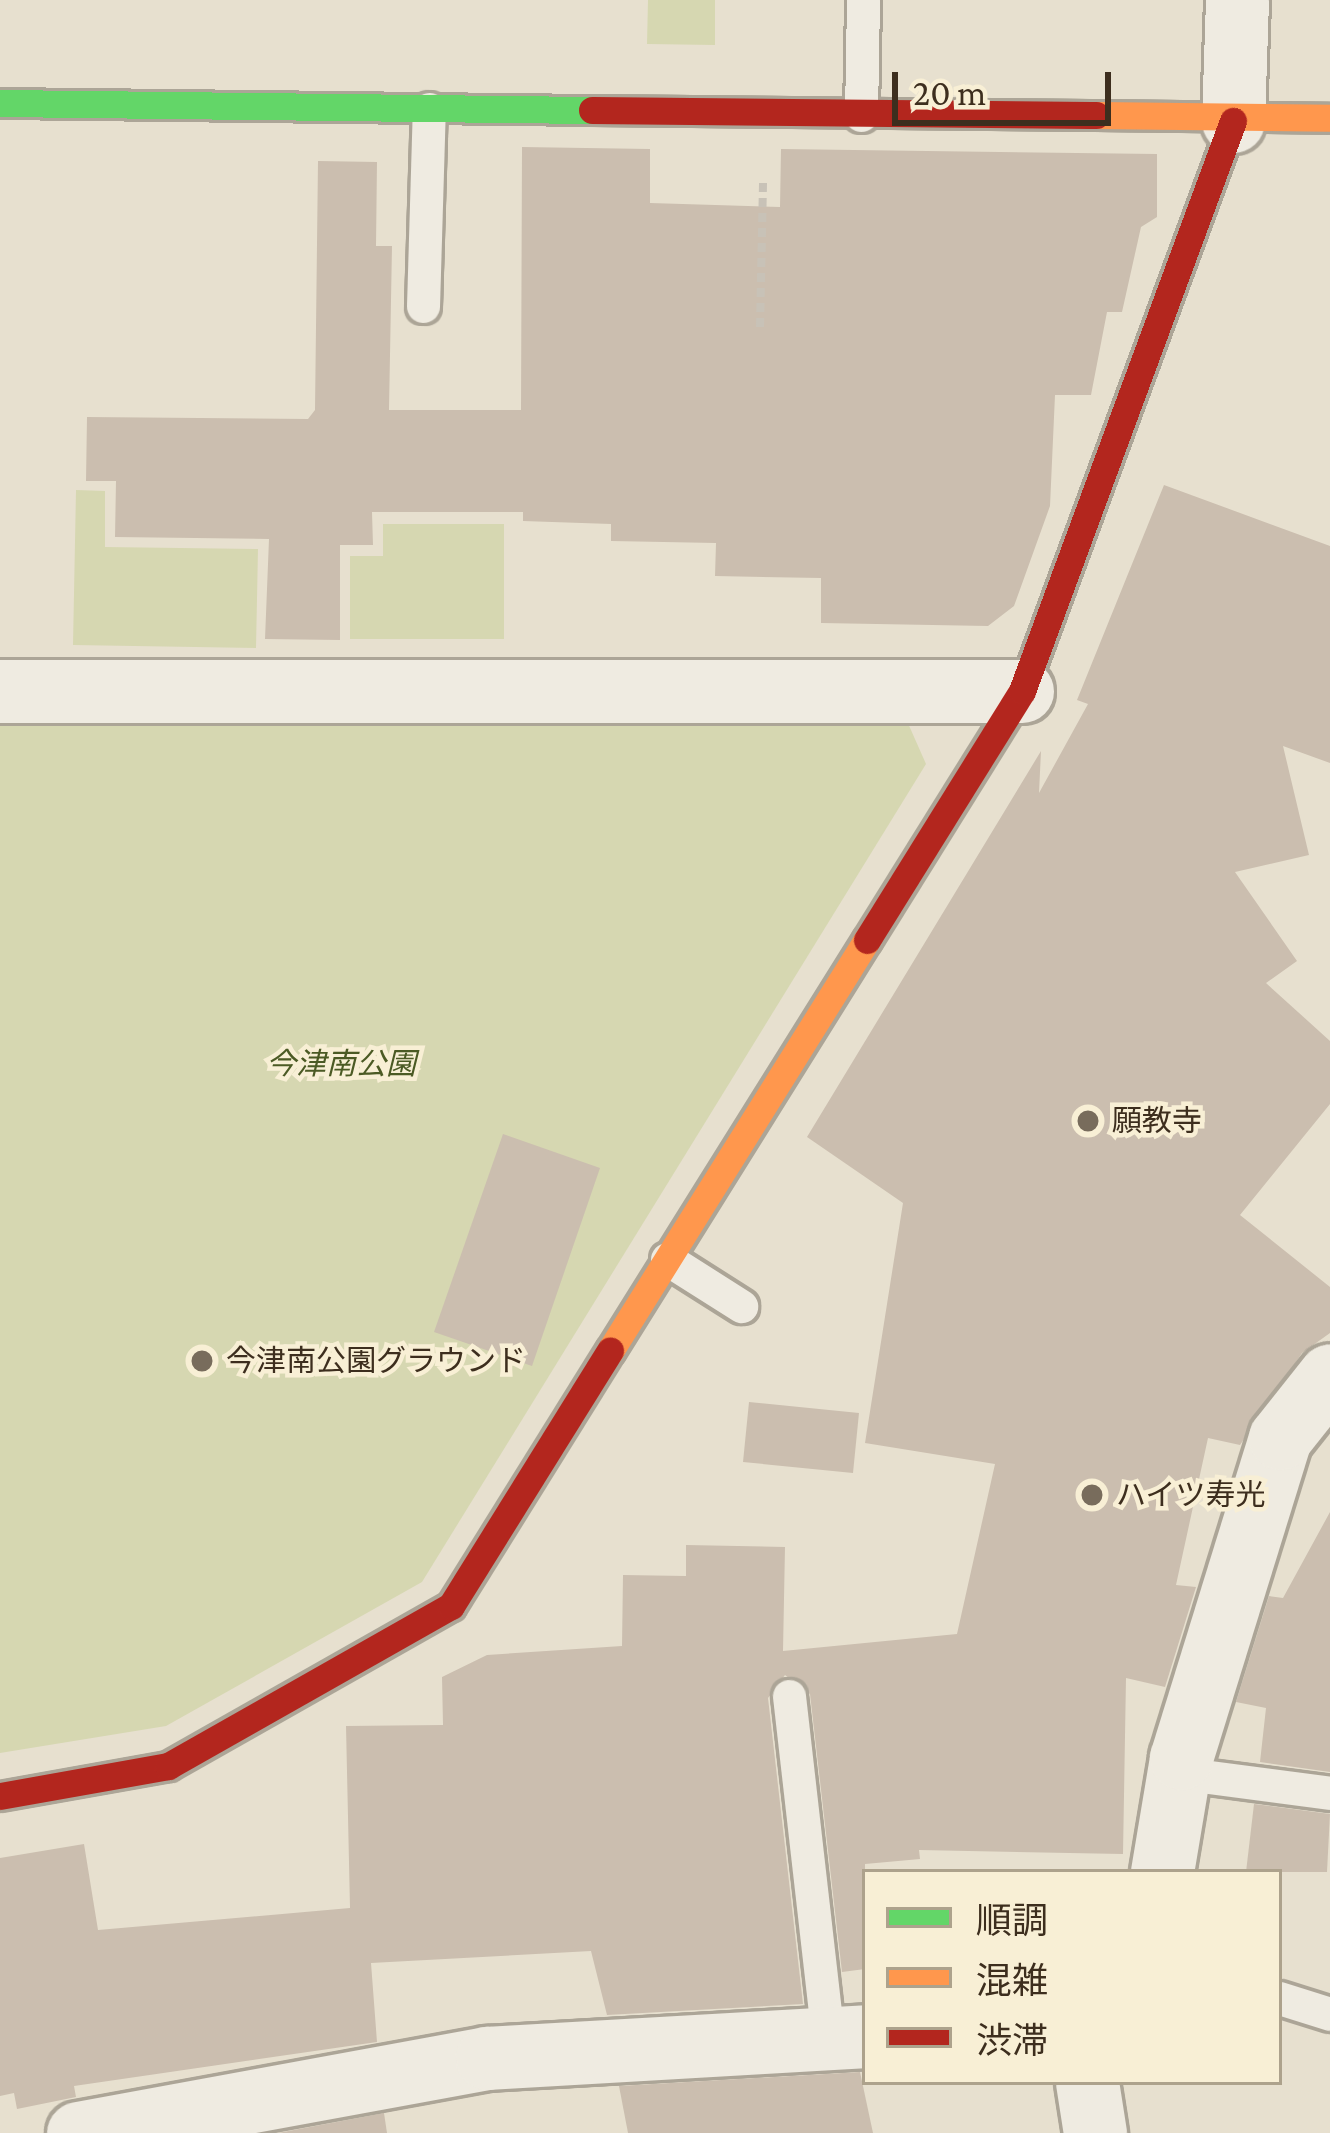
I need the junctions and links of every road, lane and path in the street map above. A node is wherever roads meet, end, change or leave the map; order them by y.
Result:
1 (863, 0) edge
2 (1237, 0) edge
3 (0, 103) edge
4 (429, 109) junction
5 (764, 114) junction
6 (861, 115) junction
7 (1330, 118) edge
8 (1233, 121) junction
9 (423, 305) dead end
10 (760, 327) dead end
11 (0, 691) edge
12 (1022, 691) junction
13 (667, 1259) junction
14 (741, 1306) dead end
15 (1330, 1375) edge
16 (789, 1696) dead end
17 (1179, 1773) junction
18 (1330, 1792) edge
19 (0, 1796) edge
20 (1163, 1869) edge
21 (1282, 1999) edge
22 (1330, 2014) edge
23 (846, 2037) edge
24 (1087, 2085) edge
25 (78, 2133) edge
26 (1095, 2133) edge

1 - 6 lane
2 - 8 street
3 - 4 street
4 - 5 street
4 - 9 lane
5 - 6 street
5 - 10 path
6 - 8 street
7 - 8 street
8 - 12 street
11 - 12 street
12 - 13 street
13 - 14 lane
13 - 19 street
15 - 17 street
16 - 23 lane
17 - 18 lane
17 - 20 street
21 - 22 lane
23 - 25 street
24 - 26 street

